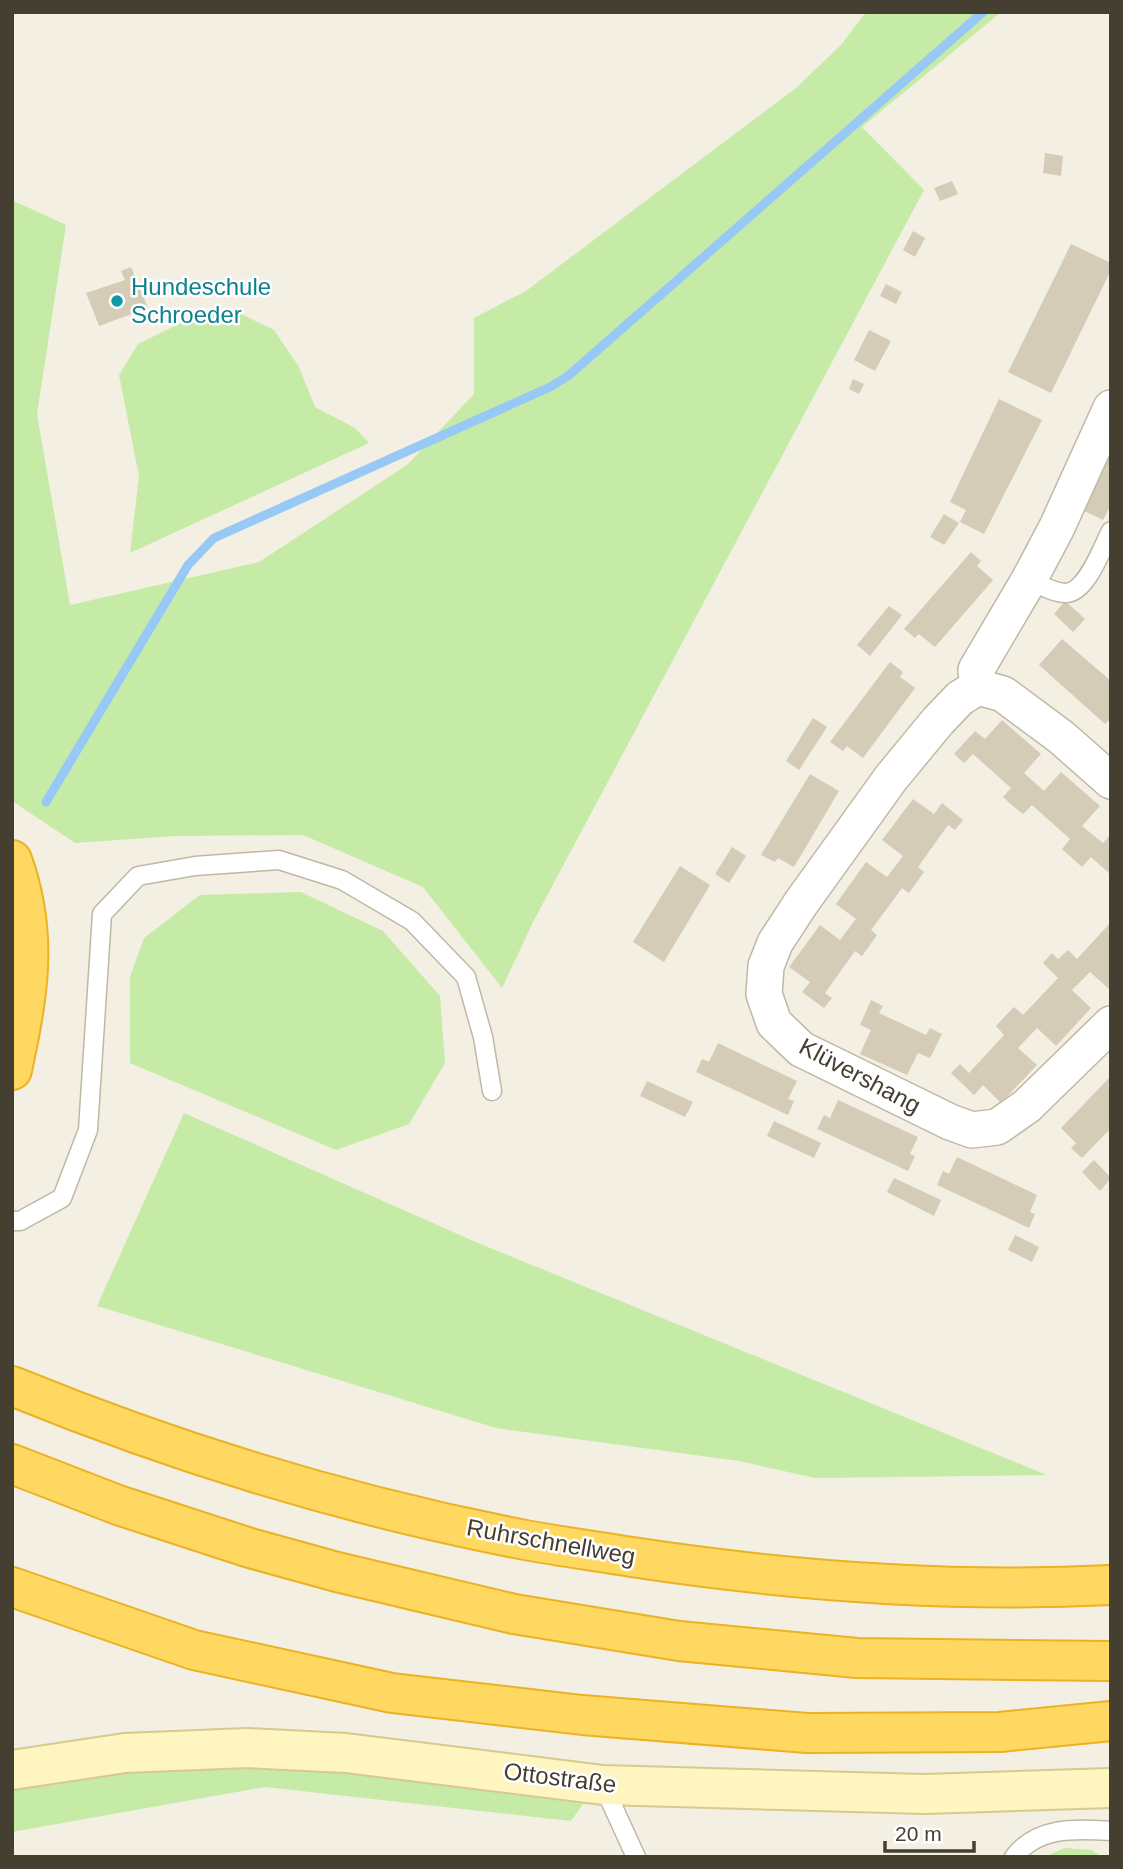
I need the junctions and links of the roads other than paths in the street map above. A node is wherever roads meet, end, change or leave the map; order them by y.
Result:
1 (1111, 408) edge
2 (1111, 531) edge
3 (1029, 580) junction
4 (978, 687) junction
5 (1111, 781) edge
6 (12, 860) edge
7 (1111, 1024) edge
8 (12, 1070) edge
9 (492, 1091) dead end
10 (12, 1221) edge
11 (12, 1386) edge
12 (12, 1464) edge
13 (1111, 1585) edge
14 (12, 1587) edge
15 (1111, 1661) edge
16 (1111, 1721) edge
17 (12, 1770) edge
18 (603, 1785) junction
19 (1111, 1788) edge
20 (1111, 1831) edge
21 (636, 1857) edge
22 (1014, 1857) edge

1 - 3 street
2 - 3 lane
3 - 4 street
4 - 5 street
4 - 7 street, Klüvershang
6 - 8 highway
9 - 10 lane
11 - 13 highway, Ruhrschnellweg
12 - 15 highway
14 - 16 highway
17 - 18 street, Ottostraße
18 - 19 street, Ottostraße
18 - 21 lane
20 - 22 lane

